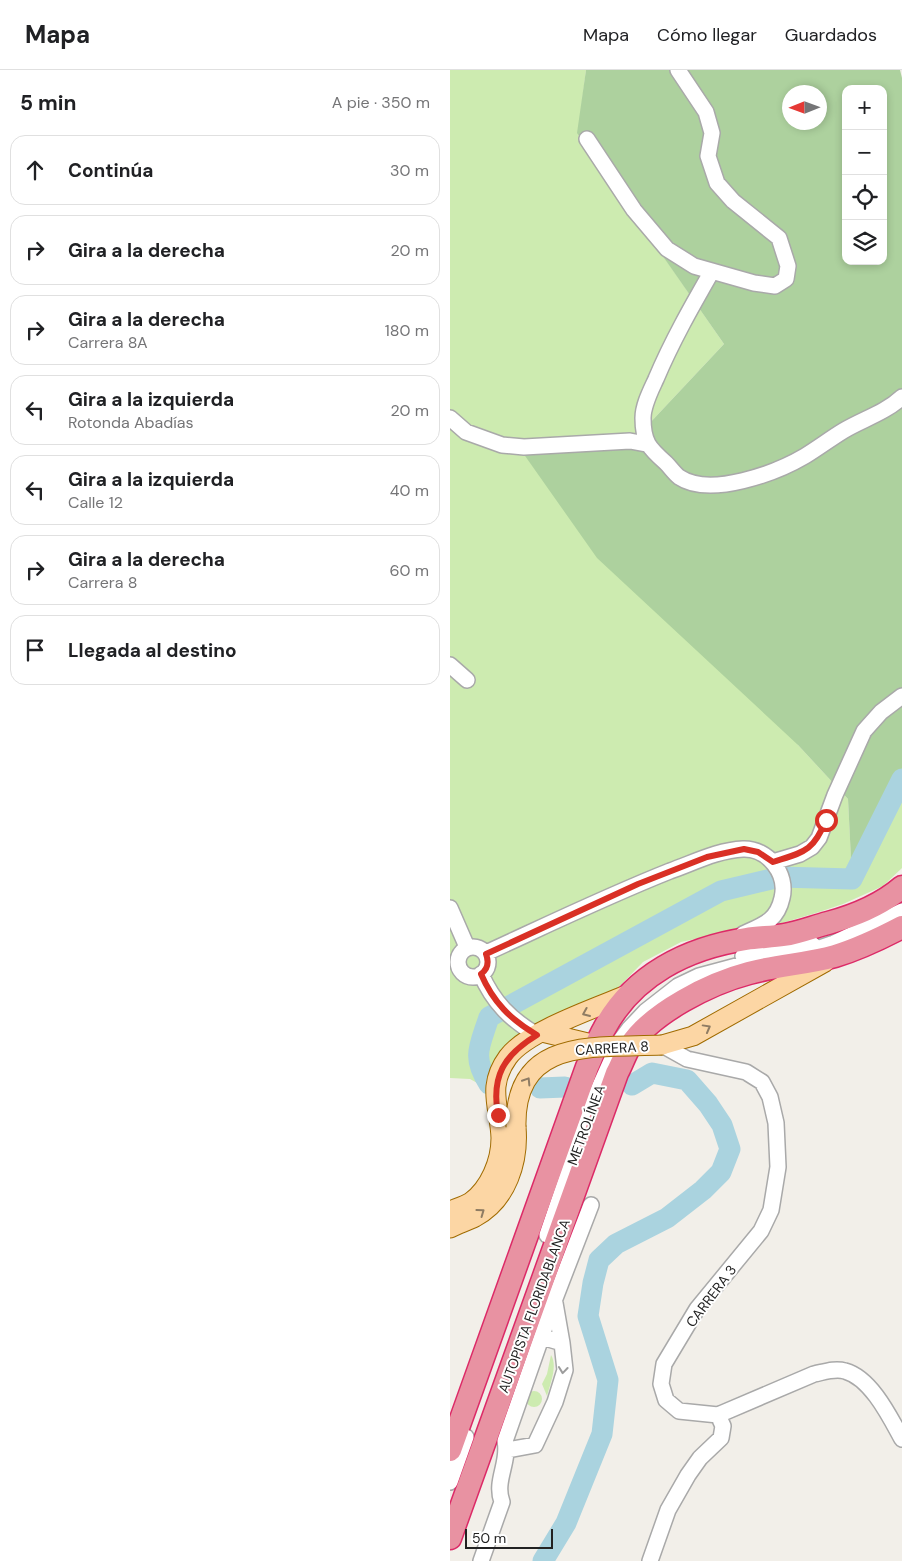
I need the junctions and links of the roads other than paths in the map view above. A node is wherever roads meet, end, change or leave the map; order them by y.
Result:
1 (678, 70) edge
2 (587, 138) dead end
3 (712, 271) junction
4 (902, 397) edge
5 (450, 418) edge
6 (646, 444) junction
7 (450, 665) edge
8 (467, 680) dead end
9 (902, 696) edge
10 (776, 867) junction
11 (902, 887) edge
12 (902, 904) edge
13 (450, 908) edge
14 (902, 913) edge
15 (894, 931) edge
16 (724, 944) junction
17 (467, 947) junction
18 (486, 954) junction
19 (836, 955) junction
20 (481, 974) junction
21 (629, 994) junction
22 (537, 1035) junction
23 (596, 1045) junction
24 (662, 1045) junction
25 (602, 1070) junction
26 (590, 1104) junction
27 (509, 1133) junction
28 (591, 1205) dead end
29 (450, 1211) edge
30 (450, 1228) edge
31 (554, 1301) junction
32 (542, 1337) junction
33 (562, 1343) junction
34 (718, 1416) junction
35 (902, 1439) edge
36 (500, 1442) junction
37 (450, 1450) edge
38 (450, 1482) edge
39 (450, 1512) edge
40 (450, 1538) edge
41 (481, 1561) edge
42 (650, 1561) edge

1 - 3 street
2 - 3 street
3 - 6 street
4 - 6 street
5 - 6 street
7 - 8 street
9 - 10 street
10 - 16 street
10 - 18 street
11 - 16 highway
12 - 25 street, METROLÍNEA
13 - 17 street
14 - 15 street
14 - 25 street, METROLÍNEA
15 - 19 highway
16 - 21 highway
17 - 18 street
17 - 20 street
18 - 20 street
24 -> 19 main road, CARRERA 8
19 - 25 highway
20 - 22 street
21 -> 22 main road, CARRERA 8
21 - 23 highway
22 - 23 main road, CARRERA 8
22 - 27 main road, CARRERA 8
23 - 25 highway
27 -> 24 main road, CARRERA 8, bridge
24 - 34 street, CARRERA 3
25 - 26 highway, AUTOPISTA FLORIDABLANCA
25 - 26 highway, AUTOPISTA FLORIDABLANCA
26 - 36 highway, AUTOPISTA FLORIDABLANCA
26 - 37 highway, AUTOPISTA FLORIDABLANCA
26 - 38 street, METROLÍNEA
26 - 39 street, METROLÍNEA
27 - 29 main road, CARRERA 8
30 -> 27 main road, CARRERA 8
28 - 31 street
31 - 32 street
31 - 33 street
32 - 33 street
32 - 36 street
33 -> 36 street
34 - 35 street
34 - 42 street
36 - 40 highway, AUTOPISTA FLORIDABLANCA
36 - 41 street

